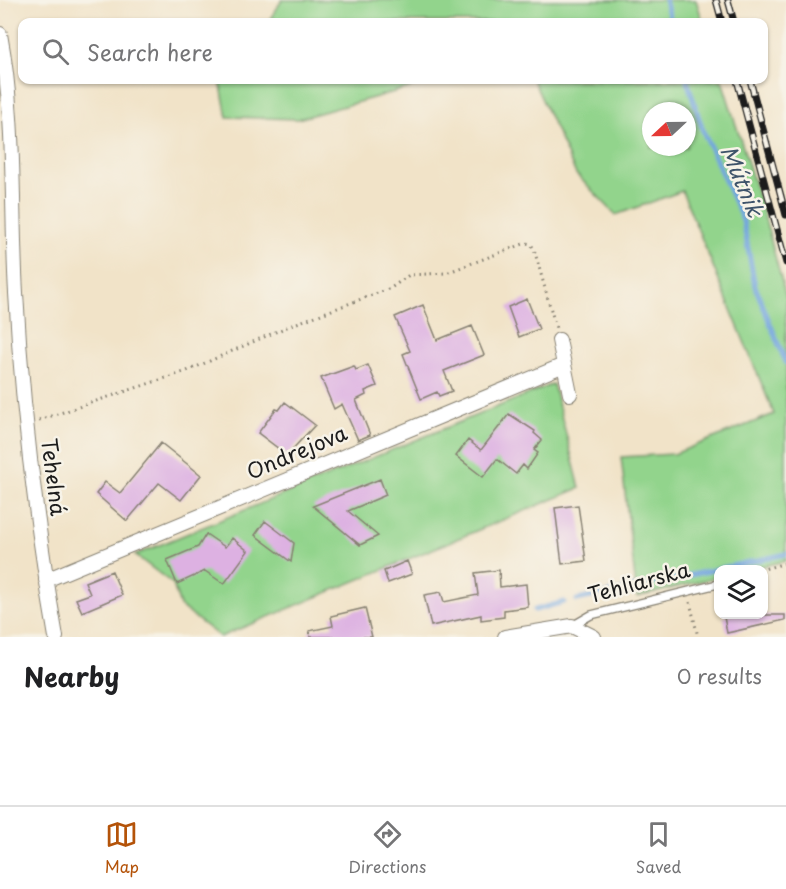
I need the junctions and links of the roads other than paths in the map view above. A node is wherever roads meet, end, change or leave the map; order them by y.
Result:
1 (0, 34) edge
2 (559, 340) road end
3 (564, 365) junction
4 (570, 394) dead end
5 (46, 580) junction
6 (714, 585) edge
7 (572, 626) junction
8 (56, 637) edge
9 (505, 637) edge
10 (594, 637) edge

1 - 5 street, Tehelná
2 - 3 street
3 - 4 street
3 - 5 street, Ondrejova
5 - 8 street, Tehelná
6 - 7 lane, Tehliarska
7 - 9 street, Tehliarska
7 - 10 street, Tehliarska

